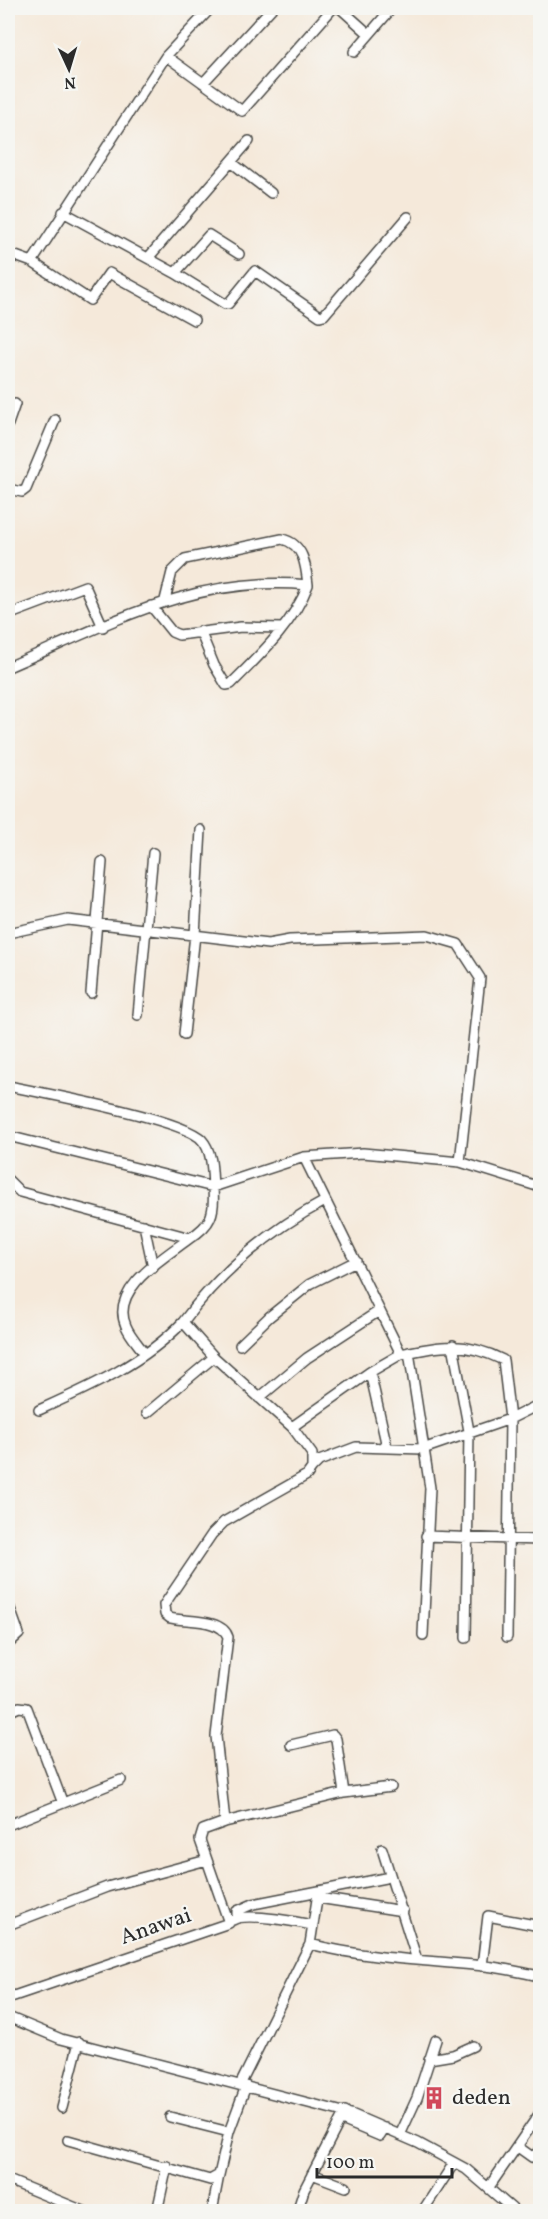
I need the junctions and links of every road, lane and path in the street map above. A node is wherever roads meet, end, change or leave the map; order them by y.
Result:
1 (211, 8) edge
2 (272, 8) edge
3 (333, 8) edge
4 (340, 8) edge
5 (392, 8) edge
6 (369, 34) junction
7 (354, 52) dead end
8 (166, 56) junction
9 (203, 83) junction
10 (249, 141) dead end
11 (231, 162) junction
12 (271, 193) dead end
13 (63, 212) junction
14 (408, 218) dead end
15 (9, 252) edge
16 (239, 254) dead end
17 (148, 258) junction
18 (32, 262) junction
19 (8, 268) edge
20 (175, 273) junction
21 (194, 320) dead end
22 (15, 404) dead end
23 (55, 420) dead end
24 (8, 424) edge
25 (8, 489) edge
26 (308, 585) junction
27 (165, 600) junction
28 (151, 606) junction
29 (8, 615) edge
30 (103, 627) junction
31 (282, 628) junction
32 (200, 631) junction
33 (8, 667) edge
34 (201, 830) dead end
35 (153, 853) dead end
36 (102, 862) dead end
37 (97, 923) junction
38 (146, 929) junction
39 (8, 933) edge
40 (195, 935) junction
41 (91, 993) dead end
42 (138, 1015) dead end
43 (184, 1034) dead end
44 (8, 1086) edge
45 (8, 1137) edge
46 (304, 1157) junction
47 (460, 1162) junction
48 (8, 1180) edge
49 (213, 1187) junction
50 (540, 1187) edge
51 (325, 1201) junction
52 (144, 1225) junction
53 (190, 1238) junction
54 (356, 1261) junction
55 (153, 1267) junction
56 (379, 1311) junction
57 (183, 1322) junction
58 (240, 1346) dead end
59 (453, 1346) junction
60 (405, 1353) junction
61 (145, 1354) junction
62 (214, 1357) junction
63 (370, 1372) junction
64 (259, 1398) junction
65 (540, 1404) edge
66 (39, 1410) dead end
67 (147, 1413) dead end
68 (510, 1419) junction
69 (292, 1427) junction
70 (469, 1431) junction
71 (387, 1447) junction
72 (423, 1449) junction
73 (312, 1468) junction
74 (426, 1536) junction
75 (470, 1538) junction
76 (510, 1539) junction
77 (540, 1540) edge
78 (8, 1603) edge
79 (423, 1635) dead end
80 (507, 1637) dead end
81 (466, 1638) dead end
82 (8, 1644) edge
83 (8, 1712) edge
84 (291, 1745) dead end
85 (121, 1780) dead end
86 (391, 1787) dead end
87 (344, 1793) junction
88 (62, 1801) junction
89 (225, 1822) junction
90 (8, 1825) edge
91 (382, 1849) dead end
92 (207, 1860) junction
93 (385, 1878) dead end
94 (318, 1894) junction
95 (403, 1911) junction
96 (233, 1920) junction
97 (312, 1925) junction
98 (8, 1926) edge
99 (540, 1926) edge
100 (310, 1944) junction
101 (417, 1960) junction
102 (482, 1966) junction
103 (540, 1976) edge
104 (8, 1998) edge
105 (8, 2017) edge
106 (436, 2040) dead end
107 (79, 2042) junction
108 (473, 2046) dead end
109 (429, 2059) junction
110 (243, 2085) junction
111 (62, 2108) dead end
112 (540, 2113) edge
113 (343, 2116) junction
114 (170, 2117) dead end
115 (229, 2132) junction
116 (400, 2135) junction
117 (68, 2140) dead end
118 (518, 2147) junction
119 (540, 2151) edge
120 (454, 2163) junction
121 (167, 2166) junction
122 (312, 2174) junction
123 (219, 2175) junction
124 (8, 2180) edge
125 (346, 2187) dead end
126 (489, 2187) junction
127 (86, 2211) edge
128 (157, 2211) edge
129 (212, 2211) edge
130 (297, 2211) edge
131 (422, 2211) edge
132 (516, 2211) edge

1 - 8 street
2 - 9 street
3 - 9 street
4 - 6 street
5 - 6 street
6 - 7 street
8 - 9 street
8 - 13 street
10 - 11 street
11 - 12 street
11 - 17 street
13 - 17 street
13 - 18 street
14 - 20 street
15 - 18 street
15 - 19 street
16 - 20 street
17 - 20 street
18 - 21 street
22 - 24 street
23 - 25 street
26 - 27 street
26 - 27 street
26 - 31 street
27 - 28 street
28 - 30 street
28 - 32 street
29 - 30 street
30 - 33 street
31 - 32 street
31 - 32 street
34 - 40 street
35 - 38 street
36 - 37 street
37 - 38 street
37 - 39 street
37 - 41 street
38 - 40 street
38 - 42 street
40 - 43 street
40 - 47 street
44 - 49 street
45 - 49 street
46 - 47 street
46 - 49 street
46 - 51 street
47 - 50 street
48 - 52 street
49 - 53 street
51 - 54 street
51 - 57 street
52 - 53 street
52 - 55 street
53 - 55 street
54 - 56 street
54 - 58 street
55 - 61 street
56 - 60 street
56 - 64 street
57 - 61 street
57 - 62 street
59 - 60 street
59 - 68 street
59 - 70 street
60 - 63 street
60 - 72 street
61 - 66 street
62 - 64 street
62 - 67 street
63 - 69 street
63 - 71 street
64 - 69 street
65 - 68 street
68 - 70 street
68 - 76 street
69 - 73 street
70 - 72 street
70 - 75 street
71 - 72 street
71 - 73 street
72 - 74 street
73 - 89 street
74 - 75 street
74 - 79 street
75 - 76 street
75 - 81 street
76 - 77 street
76 - 80 street
78 - 82 street
83 - 88 street
84 - 87 street
85 - 88 street
86 - 87 street
87 - 89 street
88 - 90 street
89 - 92 street, Anawai
91 - 95 street
92 - 96 street, Anawai
92 - 98 street
93 - 94 street
94 - 95 street
94 - 96 street
94 - 97 street
95 - 101 street
96 - 97 street
96 - 104 street, Anawai
97 - 100 street
99 - 102 street
100 - 101 street
100 - 110 street
101 - 102 street
102 - 103 street
105 - 107 street
106 - 109 street
107 - 110 street
107 - 111 street
108 - 109 street
109 - 116 street
110 - 113 street
110 - 115 street
112 - 118 street
113 - 116 street
113 - 122 street
114 - 115 street
115 - 123 street
116 - 120 street
117 - 121 street
118 - 119 street
118 - 126 street
120 - 126 street
120 - 131 street
121 - 123 street
121 - 128 street
122 - 125 street
122 - 130 street
123 - 129 street
124 - 127 street
126 - 132 street

